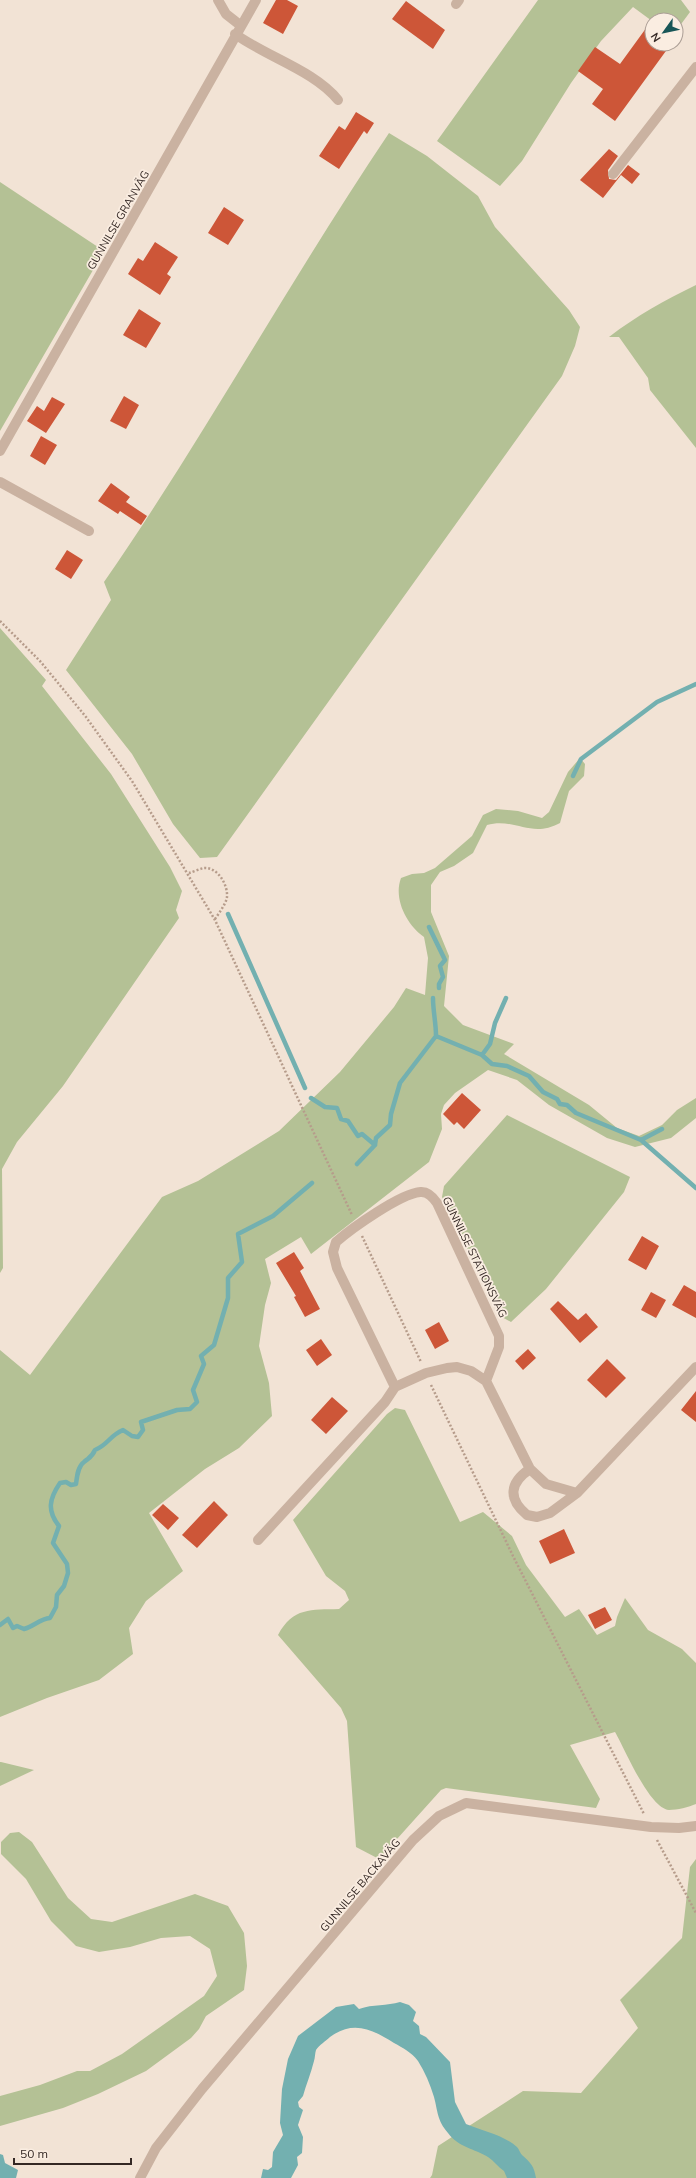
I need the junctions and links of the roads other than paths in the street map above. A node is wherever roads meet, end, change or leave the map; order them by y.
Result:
1 (218, 0) edge
2 (256, 0) edge
3 (238, 29) junction
4 (696, 67) edge
5 (338, 100) dead end
6 (612, 174) dead end
7 (0, 451) edge
8 (0, 482) edge
9 (88, 531) dead end
10 (696, 1367) edge
11 (486, 1381) junction
12 (395, 1387) junction
13 (530, 1469) junction
14 (577, 1493) junction
15 (258, 1540) dead end
16 (696, 1826) edge
17 (140, 2178) edge

1 - 3 street
2 - 3 street, GUNNILSE GRANVÄG
3 - 5 street
3 - 7 street, GUNNILSE GRANVÄG
4 - 6 street
8 - 9 street
10 - 14 street
11 - 12 street
11 - 12 street, GUNNILSE STATIONSVÄG
11 - 13 street
12 - 15 street
13 - 14 street
13 - 14 street
16 - 17 street, GUNNILSE BACKAVÄG

